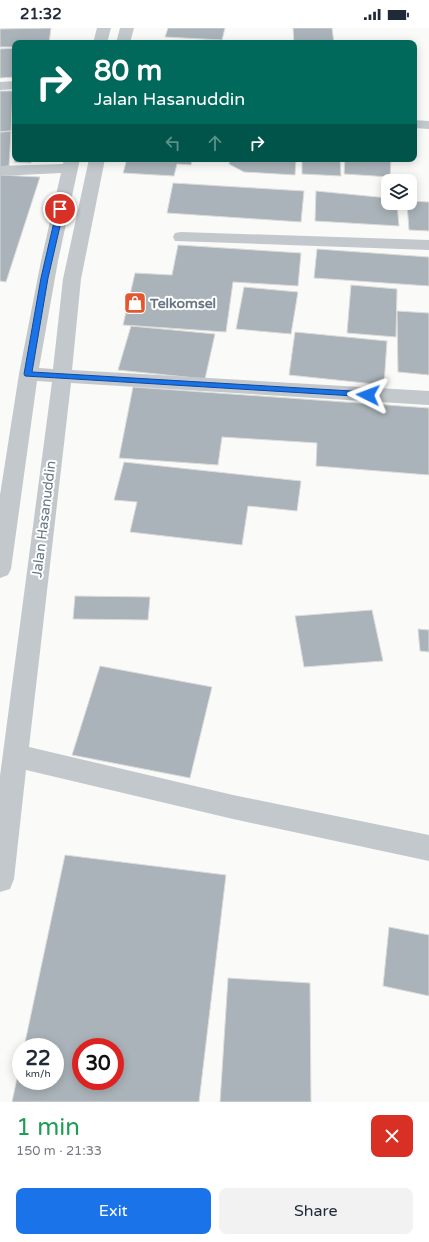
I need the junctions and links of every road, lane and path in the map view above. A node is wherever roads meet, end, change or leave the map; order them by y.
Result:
1 (104, 28) edge
2 (127, 28) edge
3 (101, 40) edge
4 (124, 40) edge
5 (12, 85) edge
6 (0, 86) edge
7 (417, 124) edge
8 (429, 125) edge
9 (96, 162) edge
10 (71, 164) edge
11 (0, 171) edge
12 (181, 237) dead end
13 (429, 246) edge
14 (28, 374) junction
15 (62, 377) junction
16 (429, 398) edge
17 (0, 570) edge
18 (16, 756) junction
19 (429, 848) edge
20 (0, 880) edge

1 - 3 street
2 - 4 street
5 - 6 street
7 - 8 street
9 - 15 street, Jalan Hasanuddin
10 - 11 street
10 - 14 street
12 - 13 street
14 - 15 street
14 - 17 street
15 - 16 street
15 - 18 street, Jalan Hasanuddin
18 - 19 street
18 - 20 street, Jalan Hasanuddin

